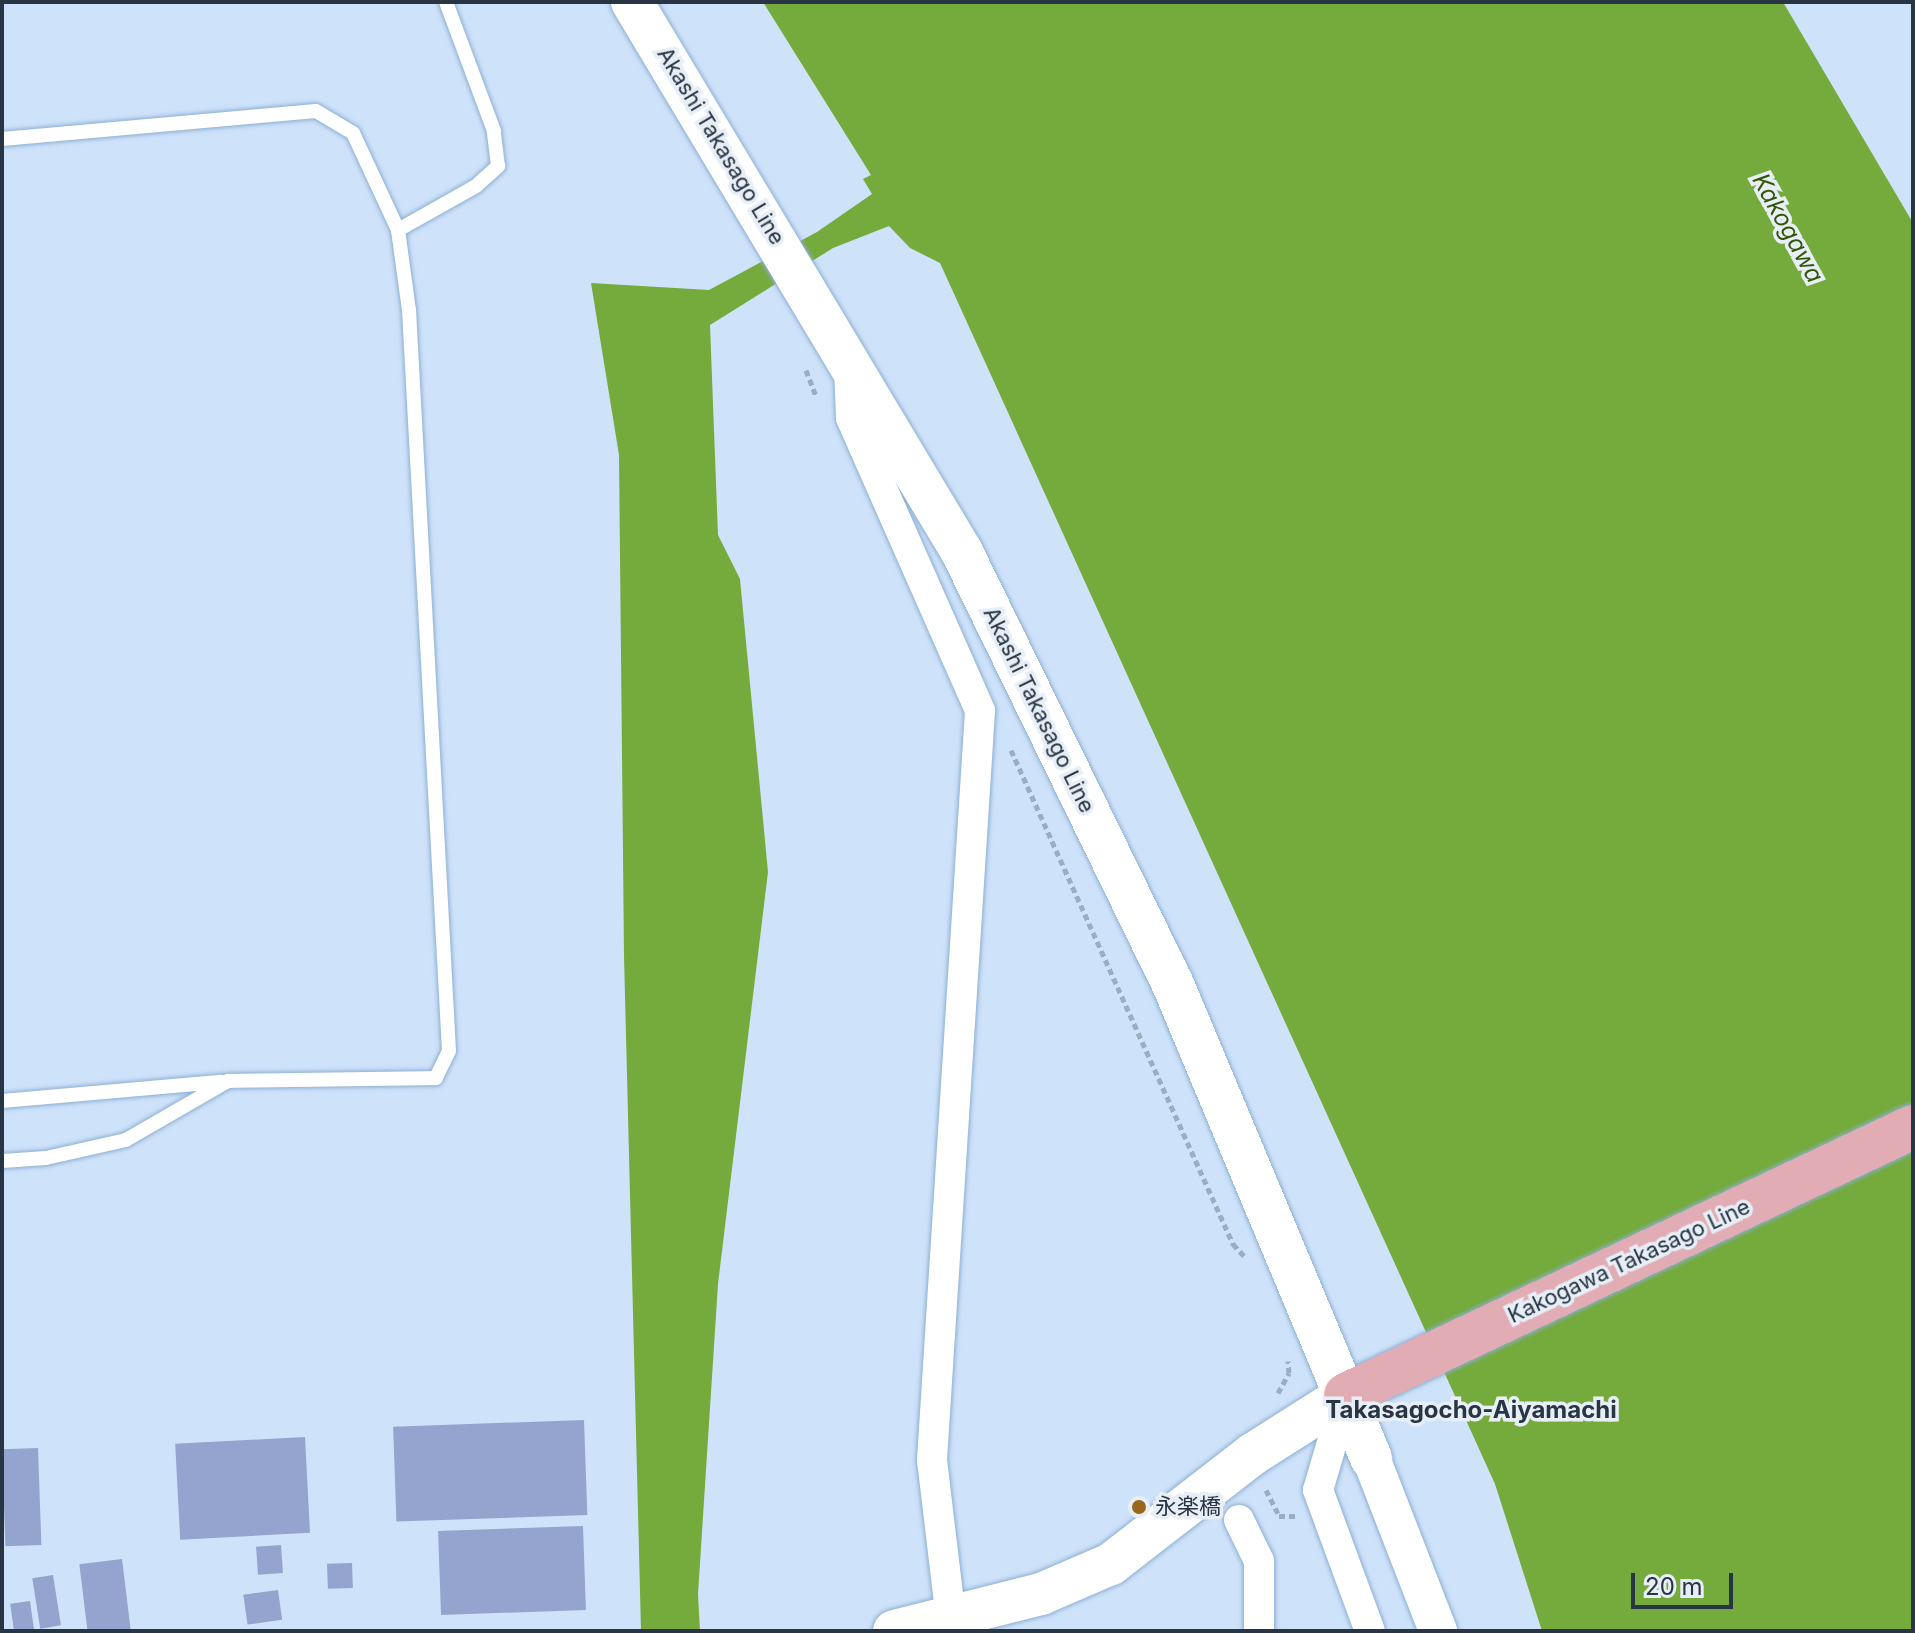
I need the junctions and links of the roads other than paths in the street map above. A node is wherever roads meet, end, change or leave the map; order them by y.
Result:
1 (446, 2) edge
2 (632, 2) edge
3 (2, 139) edge
4 (398, 230) junction
5 (848, 360) junction
6 (228, 1081) junction
7 (2, 1101) edge
8 (1913, 1127) edge
9 (2, 1161) edge
10 (1360, 1388) junction
11 (1371, 1458) joint
12 (1239, 1520) dead end
13 (951, 1619) junction
14 (1002, 1619) edge
15 (894, 1631) edge
16 (1259, 1631) edge
17 (1370, 1631) edge
18 (1438, 1631) edge

1 - 4 lane
2 - 5 main road, Akashi Takasago Line
3 - 4 lane
4 - 6 lane
5 - 10 main road, Akashi Takasago Line
5 - 13 street
6 - 7 lane
6 - 9 lane
8 - 10 main road, Kakogawa Takasago Line
10 - 11 main road, Akashi Takasago Line
10 - 14 main road
10 - 17 street
11 - 18 street
12 - 16 street
13 - 14 main road
13 - 15 main road

